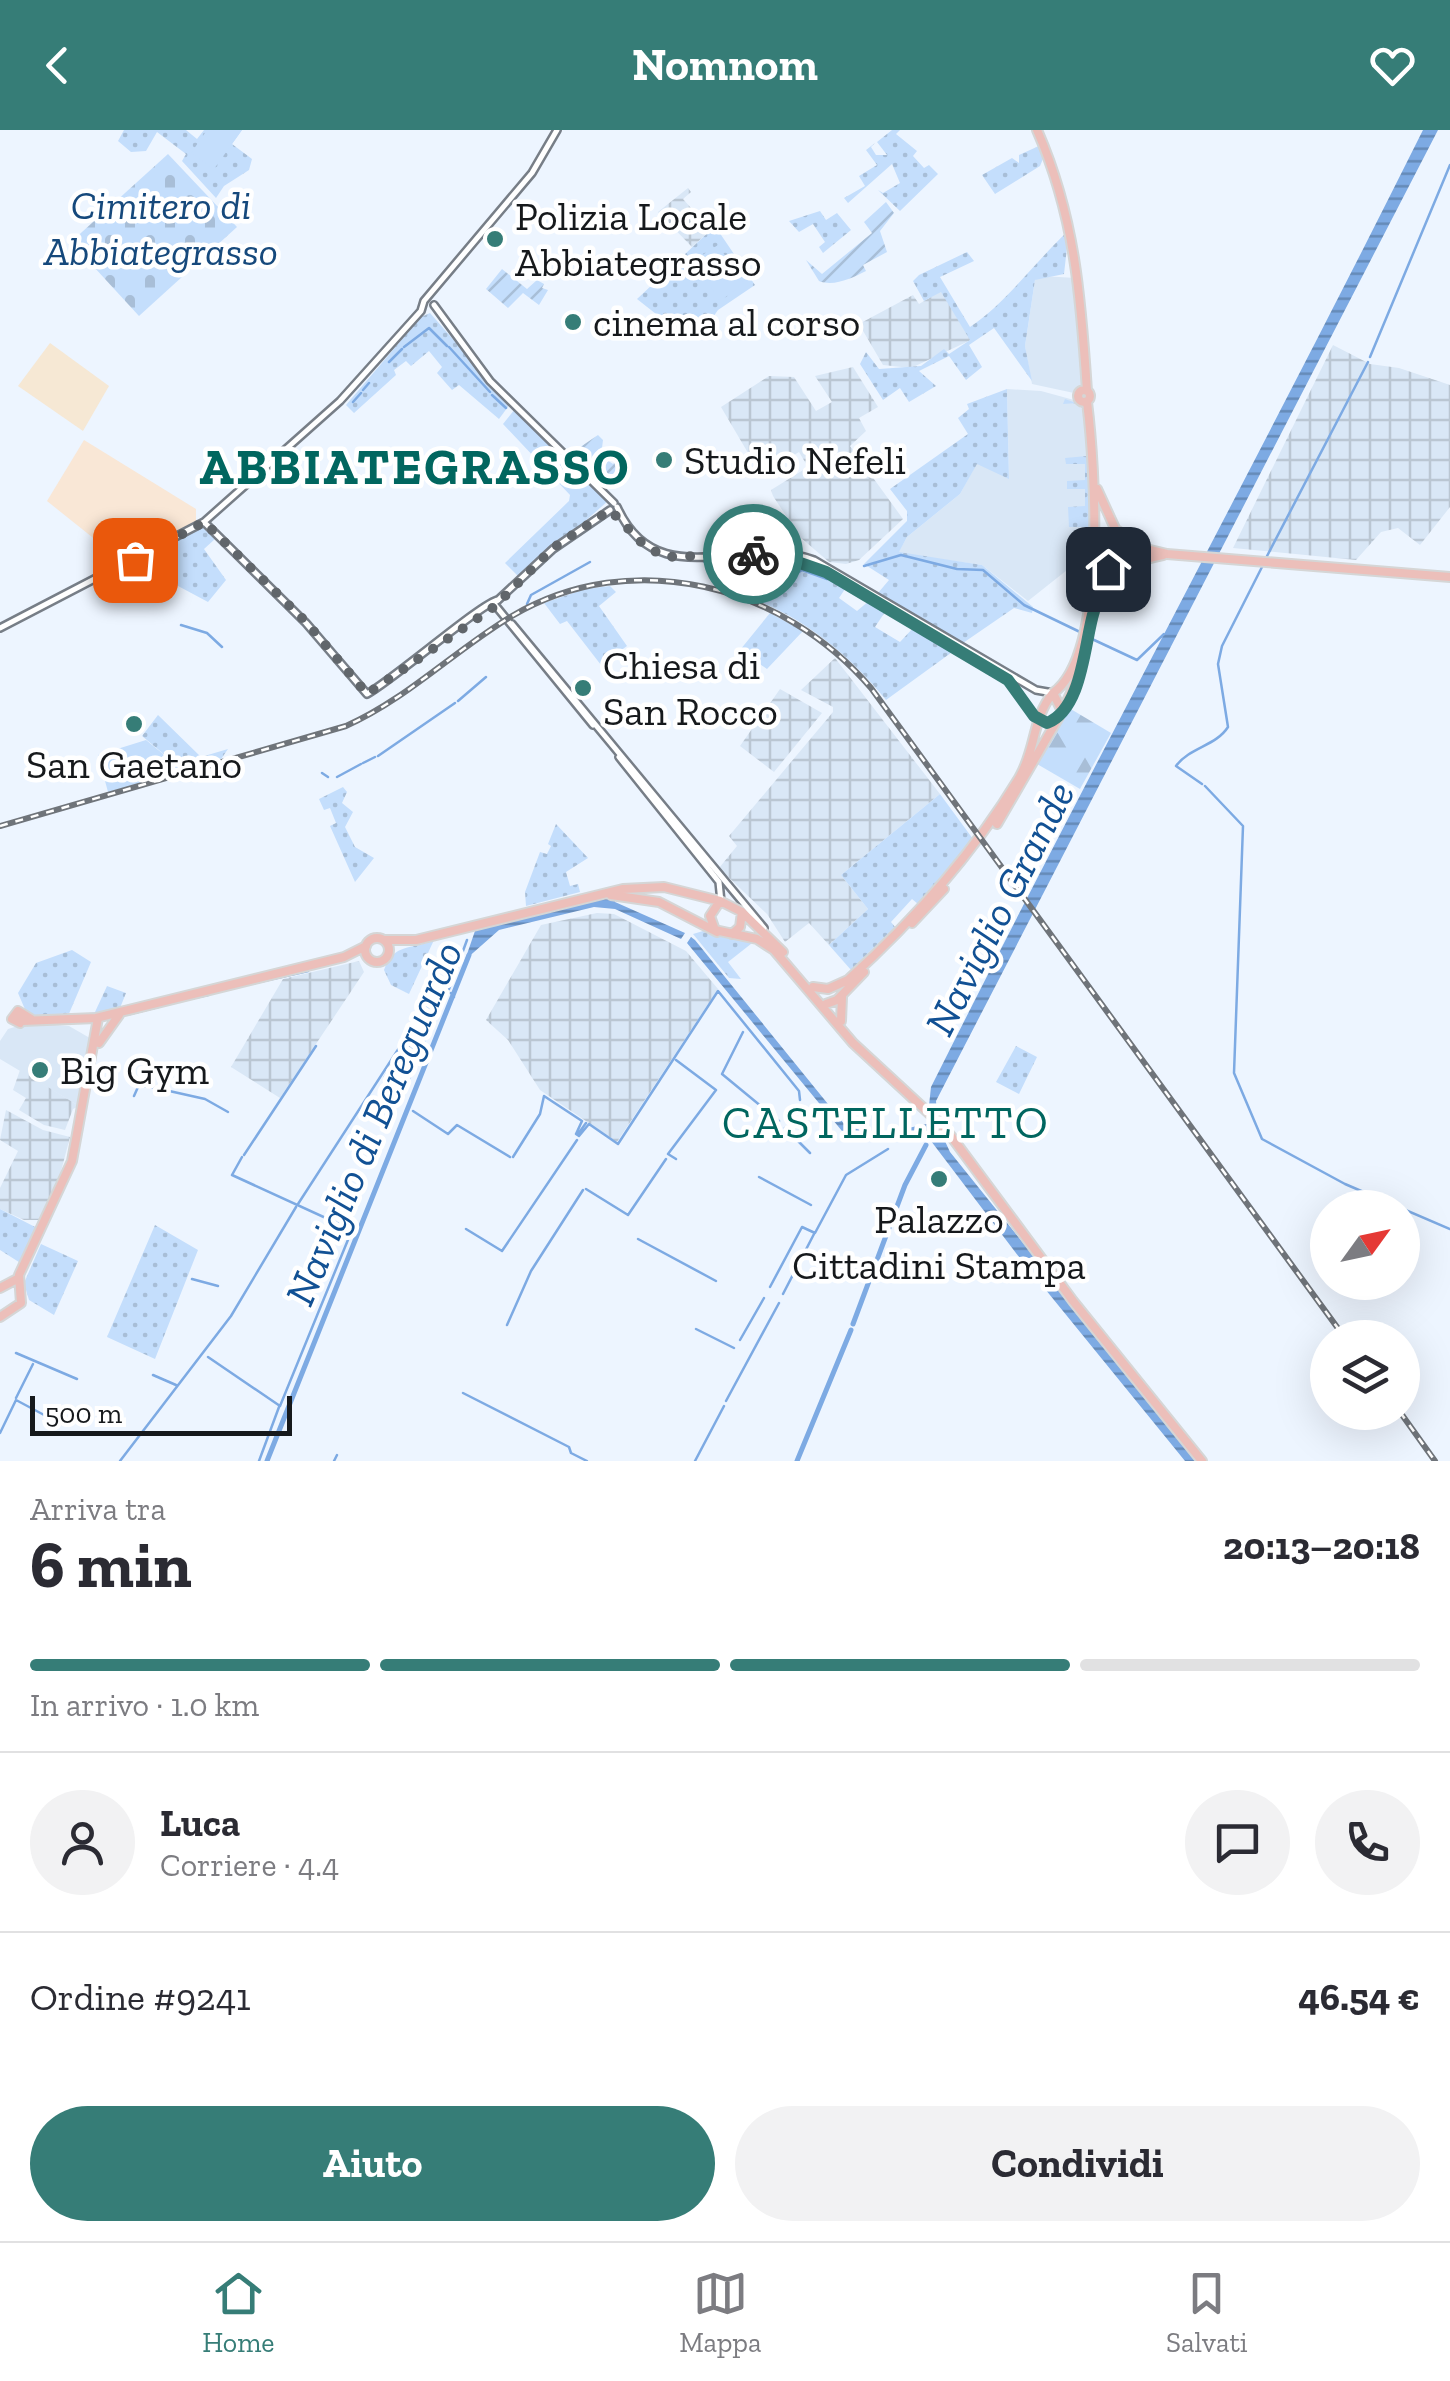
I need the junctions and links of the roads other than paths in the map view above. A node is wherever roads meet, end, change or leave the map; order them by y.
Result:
1 (556, 130) edge
2 (1037, 130) edge
3 (429, 306) junction
4 (1093, 470) junction
5 (612, 507) junction
6 (206, 519) junction
7 (1118, 530) junction
8 (1094, 551) junction
9 (764, 554) junction
10 (1167, 554) junction
11 (1117, 570) junction
12 (1450, 577) edge
13 (493, 604) junction
14 (0, 628) edge
15 (1054, 693) junction
16 (1060, 714) junction
17 (1036, 719) junction
18 (683, 832) junction
19 (738, 896) junction
20 (586, 898) junction
21 (720, 901) junction
22 (741, 911) junction
23 (764, 928) junction
24 (717, 932) junction
25 (732, 934) junction
26 (384, 940) junction
27 (416, 940) junction
28 (366, 946) junction
29 (388, 956) junction
30 (344, 957) junction
31 (368, 958) junction
32 (812, 987) junction
33 (843, 995) junction
34 (823, 1003) junction
35 (123, 1012) junction
36 (21, 1017) dead end
37 (98, 1018) junction
38 (81, 1020) junction
39 (841, 1022) junction
40 (100, 1034) junction
41 (861, 1050) junction
42 (9, 1287) edge
43 (2, 1313) edge
44 (1202, 1461) edge

1 - 3 street
2 - 4 main road
3 - 5 street
3 - 6 street
4 - 7 main road
4 - 8 main road
5 - 9 street
5 - 13 street
6 - 13 street
6 - 14 street
7 - 8 main road
7 - 10 main road
7 - 11 main road
8 - 11 main road
8 - 15 main road
9 - 15 street
9 - 17 street
10 - 11 main road
10 - 12 main road
11 - 16 main road
13 - 18 street
15 - 16 main road
15 - 17 main road
16 - 17 main road
16 - 33 main road
17 - 32 main road
18 - 19 street
18 - 21 street
19 - 22 street
19 - 23 street
20 - 21 main road
20 - 24 main road
20 - 27 main road
21 - 22 main road
21 - 24 main road
22 - 23 main road
22 - 25 main road
23 - 32 main road
24 - 25 main road
25 - 34 main road
26 - 27 main road
26 - 28 main road
26 - 29 main road
27 - 29 main road
28 - 30 main road
28 - 31 main road
29 - 31 main road
30 - 31 main road
30 - 35 main road
32 - 34 main road
33 - 34 main road
33 - 39 main road
34 - 39 main road
34 - 41 main road
35 - 37 main road
35 - 40 main road
36 - 38 main road
37 - 38 main road
37 - 40 main road
38 - 40 main road
39 - 41 main road
40 - 42 main road
41 - 44 main road
42 - 43 main road

